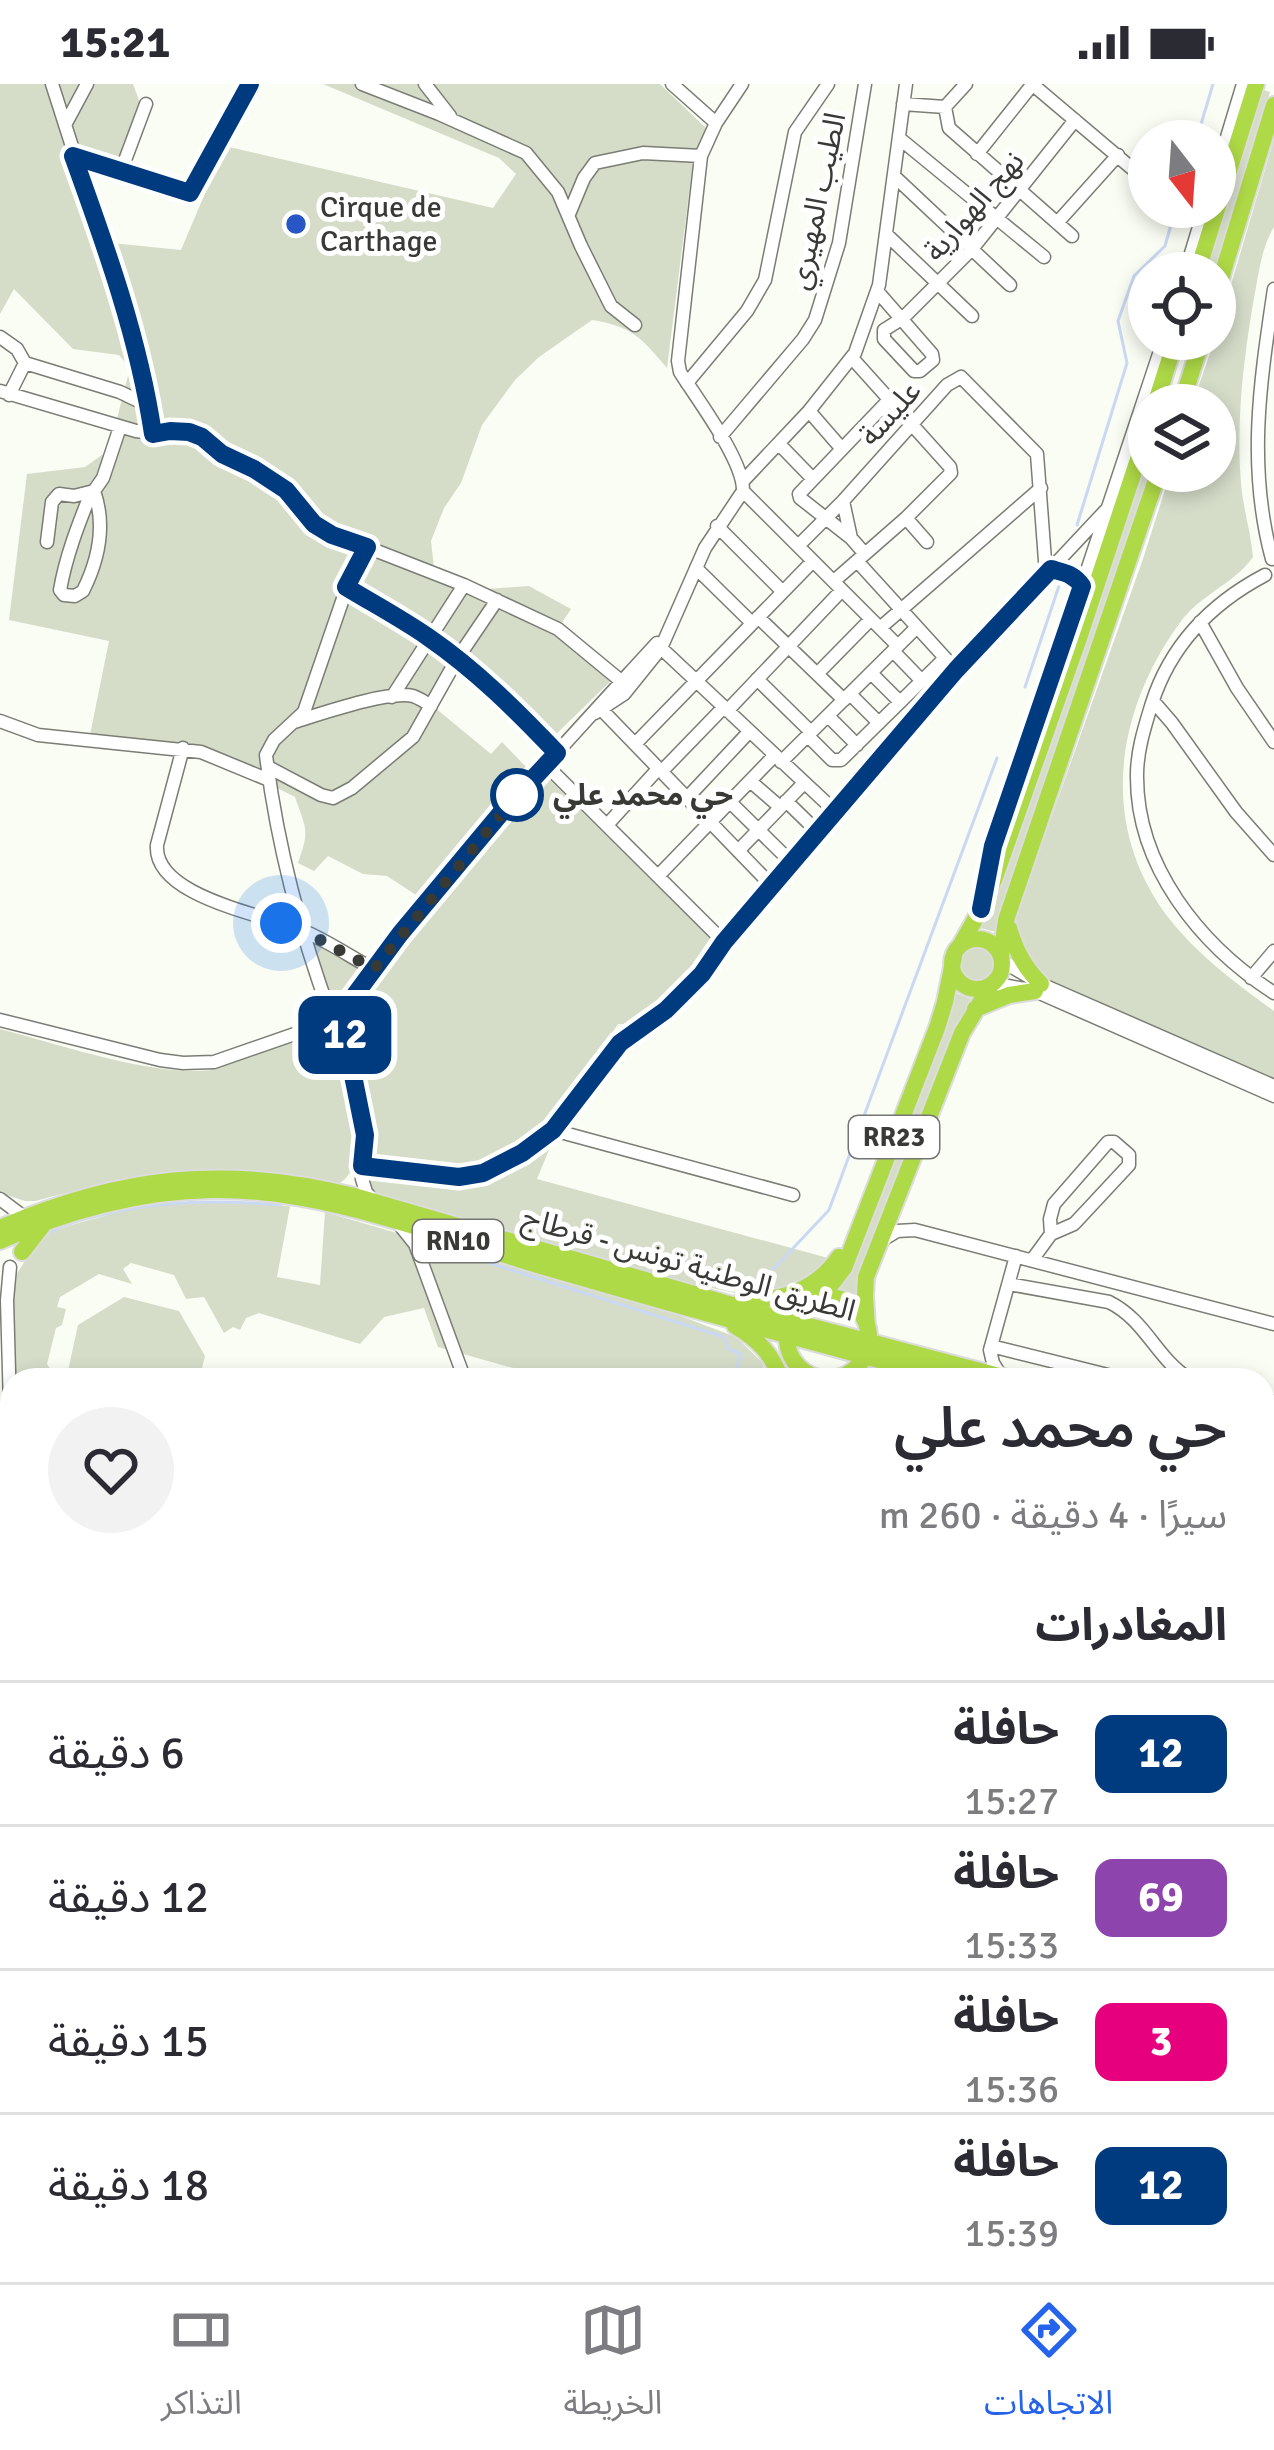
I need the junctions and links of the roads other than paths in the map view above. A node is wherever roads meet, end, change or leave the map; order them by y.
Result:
1 (52, 84) edge
2 (86, 84) edge
3 (250, 84) edge
4 (425, 84) edge
5 (672, 84) edge
6 (742, 84) edge
7 (828, 84) edge
8 (865, 84) edge
9 (906, 84) edge
10 (966, 84) edge
11 (1032, 84) edge
12 (1243, 84) edge
13 (1256, 84) edge
14 (370, 85) edge
15 (146, 104) dead end
16 (903, 104) junction
17 (1274, 105) edge
18 (945, 107) junction
19 (1075, 120) junction
20 (1232, 120) edge
21 (454, 121) junction
22 (716, 123) junction
23 (65, 125) junction
24 (1274, 125) edge
25 (899, 137) junction
26 (1261, 150) junction
27 (977, 154) junction
28 (1118, 155) junction
29 (73, 156) junction
30 (701, 156) junction
31 (1128, 164) edge
32 (121, 171) junction
33 (894, 176) junction
34 (1021, 191) junction
35 (569, 214) junction
36 (999, 218) junction
37 (1057, 223) junction
38 (886, 234) junction
39 (1072, 236) dead end
40 (972, 249) junction
41 (1204, 252) edge
42 (1229, 252) edge
43 (1044, 257) dead end
44 (937, 285) junction
45 (1010, 285) dead end
46 (1274, 289) edge
47 (877, 291) junction
48 (972, 316) dead end
49 (903, 318) junction
50 (635, 325) dead end
51 (0, 337) edge
52 (852, 358) junction
53 (933, 358) junction
54 (1157, 360) edge
55 (25, 363) junction
56 (954, 380) junction
57 (687, 383) junction
58 (4, 393) edge
59 (889, 400) junction
60 (149, 406) junction
61 (808, 411) junction
62 (911, 426) junction
63 (120, 428) junction
64 (153, 434) junction
65 (720, 437) junction
66 (778, 444) junction
67 (842, 448) junction
68 (813, 478) junction
69 (743, 486) junction
70 (1041, 488) junction
71 (1128, 490) edge
72 (93, 492) junction
73 (1152, 492) edge
74 (843, 501) junction
75 (1107, 509) junction
76 (906, 518) junction
77 (824, 520) junction
78 (717, 526) junction
79 (850, 538) junction
80 (47, 542) dead end
81 (927, 542) dead end
82 (798, 546) junction
83 (367, 547) junction
84 (861, 557) junction
85 (1273, 559) edge
86 (813, 561) junction
87 (696, 568) junction
88 (1048, 572) junction
89 (1270, 578) edge
90 (464, 585) junction
91 (838, 585) junction
92 (1082, 586) junction
93 (346, 587) junction
94 (783, 592) junction
95 (497, 599) junction
96 (901, 609) junction
97 (755, 620) junction
98 (1200, 622) junction
99 (876, 623) junction
100 (917, 627) junction
101 (666, 633) junction
102 (431, 639) junction
103 (788, 646) junction
104 (661, 648) junction
105 (896, 649) junction
106 (945, 658) junction
107 (457, 659) junction
108 (956, 670) junction
109 (871, 673) junction
110 (817, 674) junction
111 (757, 679) junction
112 (621, 681) junction
113 (922, 681) junction
114 (695, 682) junction
115 (392, 697) junction
116 (847, 697) junction
117 (1153, 701) junction
118 (900, 702) junction
119 (430, 706) junction
120 (599, 710) junction
121 (725, 710) junction
122 (828, 716) junction
123 (0, 721) edge
124 (293, 723) junction
125 (879, 723) junction
126 (749, 732) junction
127 (809, 734) junction
128 (1274, 742) edge
129 (635, 744) junction
130 (857, 745) junction
131 (183, 748) junction
132 (557, 753) junction
133 (778, 759) junction
134 (545, 764) junction
135 (660, 770) junction
136 (268, 774) junction
137 (750, 781) junction
138 (804, 782) junction
139 (686, 798) junction
140 (730, 802) junction
141 (783, 804) junction
142 (837, 813) junction
143 (710, 822) junction
144 (607, 825) junction
145 (758, 830) junction
146 (819, 833) junction
147 (738, 850) junction
148 (1274, 855) edge
149 (792, 863) junction
150 (658, 876) junction
151 (772, 886) junction
152 (981, 909) junction
153 (1006, 920) junction
154 (304, 931) junction
155 (724, 942) junction
156 (1274, 951) edge
157 (957, 952) junction
158 (1002, 959) junction
159 (374, 969) junction
160 (1251, 978) junction
161 (992, 984) junction
162 (1038, 988) junction
163 (1274, 993) edge
164 (974, 1009) junction
165 (338, 1019) junction
166 (0, 1020) edge
167 (1274, 1086) edge
168 (1274, 1096) edge
169 (553, 1130) junction
170 (362, 1169) junction
171 (333, 1191) junction
172 (793, 1195) dead end
173 (374, 1202) junction
174 (897, 1202) junction
175 (22, 1214) edge
176 (862, 1221) junction
177 (399, 1224) junction
178 (0, 1228) edge
179 (915, 1230) junction
180 (1051, 1234) junction
181 (881, 1240) junction
182 (0, 1241) edge
183 (1016, 1256) junction
184 (1032, 1260) junction
185 (11, 1264) edge
186 (1115, 1282) junction
187 (1009, 1284) junction
188 (1108, 1302) junction
189 (808, 1303) junction
190 (865, 1306) junction
191 (718, 1309) junction
192 (1274, 1324) edge
193 (789, 1336) junction
194 (867, 1342) junction
195 (889, 1347) junction
196 (991, 1348) junction
197 (9, 1368) edge
198 (461, 1368) edge
199 (776, 1368) edge
200 (793, 1368) edge
201 (801, 1368) edge
202 (850, 1368) edge
203 (943, 1368) edge
204 (945, 1368) edge
205 (965, 1368) edge
206 (997, 1368) edge
207 (1077, 1368) edge
208 (1173, 1368) edge

1 - 23 street
2 - 23 street
3 - 32 street
4 - 21 street
5 - 22 street
6 - 22 street
7 - 57 street
8 - 65 street, الطيب المهيري
9 - 16 street
10 - 18 street
11 - 19 street
11 - 27 street
12 - 20 street
13 - 41 highway
14 - 21 street
15 - 32 street
16 - 18 street
16 - 25 street
17 - 26 highway
18 - 27 street
19 - 28 street
19 - 34 street, نهج الهوارية
21 - 35 street
22 - 30 street
23 - 29 street
24 - 26 highway
25 - 33 street
25 - 36 street
26 - 42 highway
27 - 34 street
28 - 31 street
28 - 37 street
29 - 32 street
29 - 60 street
30 - 35 street
30 - 57 street
33 - 38 street
33 - 40 street
34 - 36 street, نهج الهوارية
34 - 37 street
35 - 50 street
36 - 40 street, نهج الهوارية
36 - 43 street
37 - 39 street
38 - 44 street
38 - 47 street
40 - 44 street, نهج الهوارية
40 - 45 street
44 - 48 street
44 - 49 street, نهج الهوارية
46 - 85 street
47 - 49 street
47 - 52 street
49 - 53 street
49 - 53 street
51 - 55 street
52 - 59 street
52 - 61 street
53 - 56 street
54 - 75 street
55 - 58 street
55 - 60 street
56 - 62 street, عليسة
56 - 70 street, عليسة
57 - 65 street
58 - 63 street
59 - 62 street
59 - 67 street
60 - 64 street
61 - 66 street
61 - 67 street
62 - 74 street, عليسة
62 - 76 street
63 - 64 street
63 - 72 street
64 - 83 street
65 - 69 street
66 - 68 street
66 - 69 street
67 - 68 street
68 - 77 street
69 - 78 street
69 - 82 street
70 - 88 street, عليسة
70 - 96 street
71 - 152 highway, RR23
72 - 72 street
72 - 80 street
73 - 153 highway, RR23
74 - 77 street, عليسة
74 - 79 street
75 - 88 street
75 - 92 street
76 - 81 street
76 - 84 street
77 - 79 street
77 - 82 street, عليسة
78 - 87 street
78 - 94 street
79 - 84 street
82 - 86 street
83 - 90 street
83 - 93 street
84 - 91 street
84 - 96 street
85 - 89 street
86 - 91 street
86 - 94 street
87 - 97 street
87 - 101 street
88 - 92 street
88 - 108 street
89 - 98 street
90 - 95 street
90 - 102 street
91 - 99 street
91 - 103 street
92 - 152 street
93 - 102 street
93 - 124 street
94 - 97 street
95 - 107 street
95 - 112 street
96 - 99 street
96 - 100 street
97 - 103 street
97 - 114 street
98 - 117 street
98 - 128 street
99 - 105 street
99 - 110 street
100 - 105 street
100 - 106 street
101 - 104 street
101 - 112 street
102 - 107 street
102 - 115 street
103 - 110 street
103 - 111 street
104 - 114 street
104 - 120 street
105 - 109 street
105 - 113 street
106 - 108 street
106 - 113 street
107 - 119 street
107 - 132 street
108 - 142 street
109 - 116 street
109 - 118 street
110 - 116 street
111 - 121 street
111 - 127 street
112 - 120 street
113 - 118 street
114 - 121 street
114 - 129 street
115 - 119 street
115 - 124 street
116 - 122 street
116 - 125 street
117 - 148 street
117 - 160 street
118 - 125 street
119 - 136 street
120 - 129 street
120 - 132 street
121 - 126 street
121 - 135 street
122 - 127 street
122 - 130 street
123 - 131 street
124 - 136 street
125 - 130 street
126 - 133 street
126 - 139 street
127 - 130 street
127 - 133 street
129 - 135 street
131 - 136 street
131 - 154 street
132 - 134 street
133 - 137 street
133 - 138 street
134 - 144 street
134 - 159 street
135 - 139 street
135 - 144 street
136 - 154 street
137 - 140 street
137 - 141 street
138 - 141 street
138 - 142 street
139 - 143 street
140 - 143 street
140 - 145 street
141 - 145 street
141 - 146 street
142 - 146 street
143 - 147 street
143 - 150 street
144 - 150 street
145 - 147 street
145 - 149 street
146 - 149 street
147 - 151 street
149 - 151 street
150 - 155 street
151 - 155 street
152 - 157 highway, RR23
153 - 158 highway, RR23
153 - 162 highway
154 - 159 street
154 - 165 street
155 - 169 street
156 - 160 street
157 - 158 highway
157 - 161 highway
157 - 176 highway, RR23
158 - 161 highway, RR23
158 - 162 street
159 - 165 street
160 - 163 street
161 - 162 street
161 - 164 highway, RR23
162 - 164 highway
162 - 167 street
162 - 168 street
164 - 174 highway, RR23
165 - 166 street
165 - 170 street
169 - 170 street
169 - 172 street
170 - 171 street
170 - 173 street
171 - 173 highway, الطريق الوطنية تونس - قرطاج / RN10
171 - 175 highway, الطريق الوطنية تونس - قرطاج / RN10
173 - 191 highway, الطريق الوطنية تونس - قرطاج / RN10
174 - 179 street
174 - 181 highway, RR23
175 - 177 highway, الطريق الوطنية تونس - قرطاج / RN10
175 - 178 highway, الطريق الوطنية تونس - قرطاج / RN10
175 - 182 highway, الطريق الوطنية تونس - قرطاج / RN10
175 - 185 highway
176 - 189 highway, RR23
176 - 191 highway
177 - 191 highway, الطريق الوطنية تونس - قرطاج / RN10
177 - 198 street
179 - 181 street
179 - 183 street
180 - 180 street
180 - 184 street
181 - 190 highway, RR23
183 - 184 street
183 - 187 street
184 - 186 street
185 - 197 street
186 - 188 street
186 - 192 street
187 - 188 street
187 - 196 street
188 - 208 street
189 - 193 highway
189 - 194 highway, RN10
190 - 194 highway, RR23
190 - 195 highway
191 - 193 highway, الطريق الوطنية تونس - قرطاج / RN10
191 - 199 highway
193 - 194 highway, الطريق الوطنية تونس - قرطاج / RN10
193 - 200 highway
193 - 201 highway, RN10
194 - 195 highway, الطريق الوطنية تونس - قرطاج / RN10
194 - 202 highway, RN10
194 - 203 highway, الطريق الوطنية تونس - قرطاج / RN10
195 - 204 highway, الطريق الوطنية تونس - قرطاج / RN10
196 - 205 street
196 - 206 street
196 - 207 street

